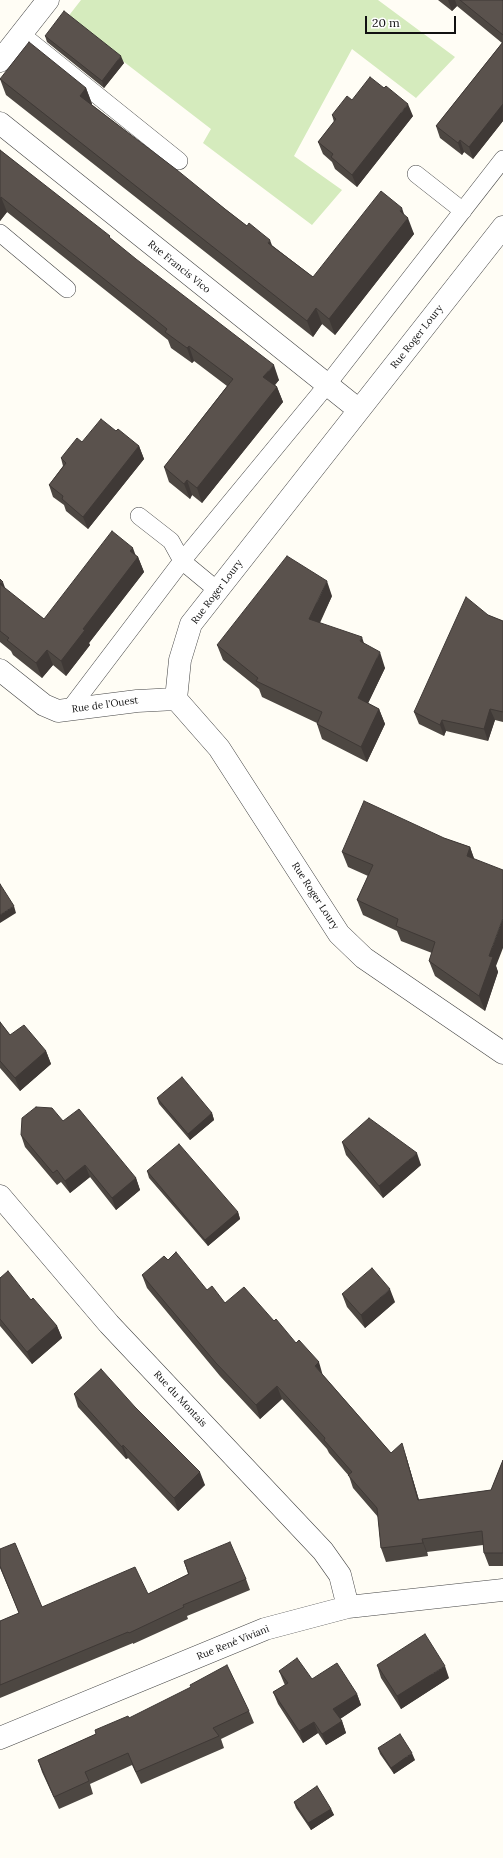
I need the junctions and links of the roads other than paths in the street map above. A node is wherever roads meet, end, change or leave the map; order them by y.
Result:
1 (48, 0) edge
2 (21, 34) junction
3 (0, 61) edge
4 (0, 123) edge
5 (503, 160) edge
6 (179, 161) dead end
7 (416, 174) dead end
8 (463, 211) junction
9 (503, 227) edge
10 (0, 233) edge
11 (67, 289) dead end
12 (327, 385) junction
13 (359, 410) junction
14 (139, 516) dead end
15 (182, 561) junction
16 (217, 590) junction
17 (0, 670) edge
18 (176, 699) junction
19 (69, 710) junction
20 (503, 1053) edge
21 (0, 1196) edge
22 (503, 1590) edge
23 (348, 1607) junction
24 (0, 1738) edge

1 - 2 street
2 - 3 street
2 - 6 lane
4 - 12 street, Rue Francis Vico
5 - 8 lane
7 - 8 lane
8 - 12 lane
9 - 13 street, Rue Roger Loury
10 - 11 lane
12 - 13 street, Rue Francis Vico
12 - 15 lane
13 - 16 street, Rue Roger Loury
14 - 15 lane
15 - 16 lane
15 - 19 lane
16 - 18 street, Rue Roger Loury
17 - 19 street, Rue de l'Ouest
18 - 19 street, Rue de l'Ouest
18 - 20 street, Rue Roger Loury
21 - 23 street, Rue du Montais
22 - 23 street, Rue René Viviani
23 - 24 street, Rue René Viviani

